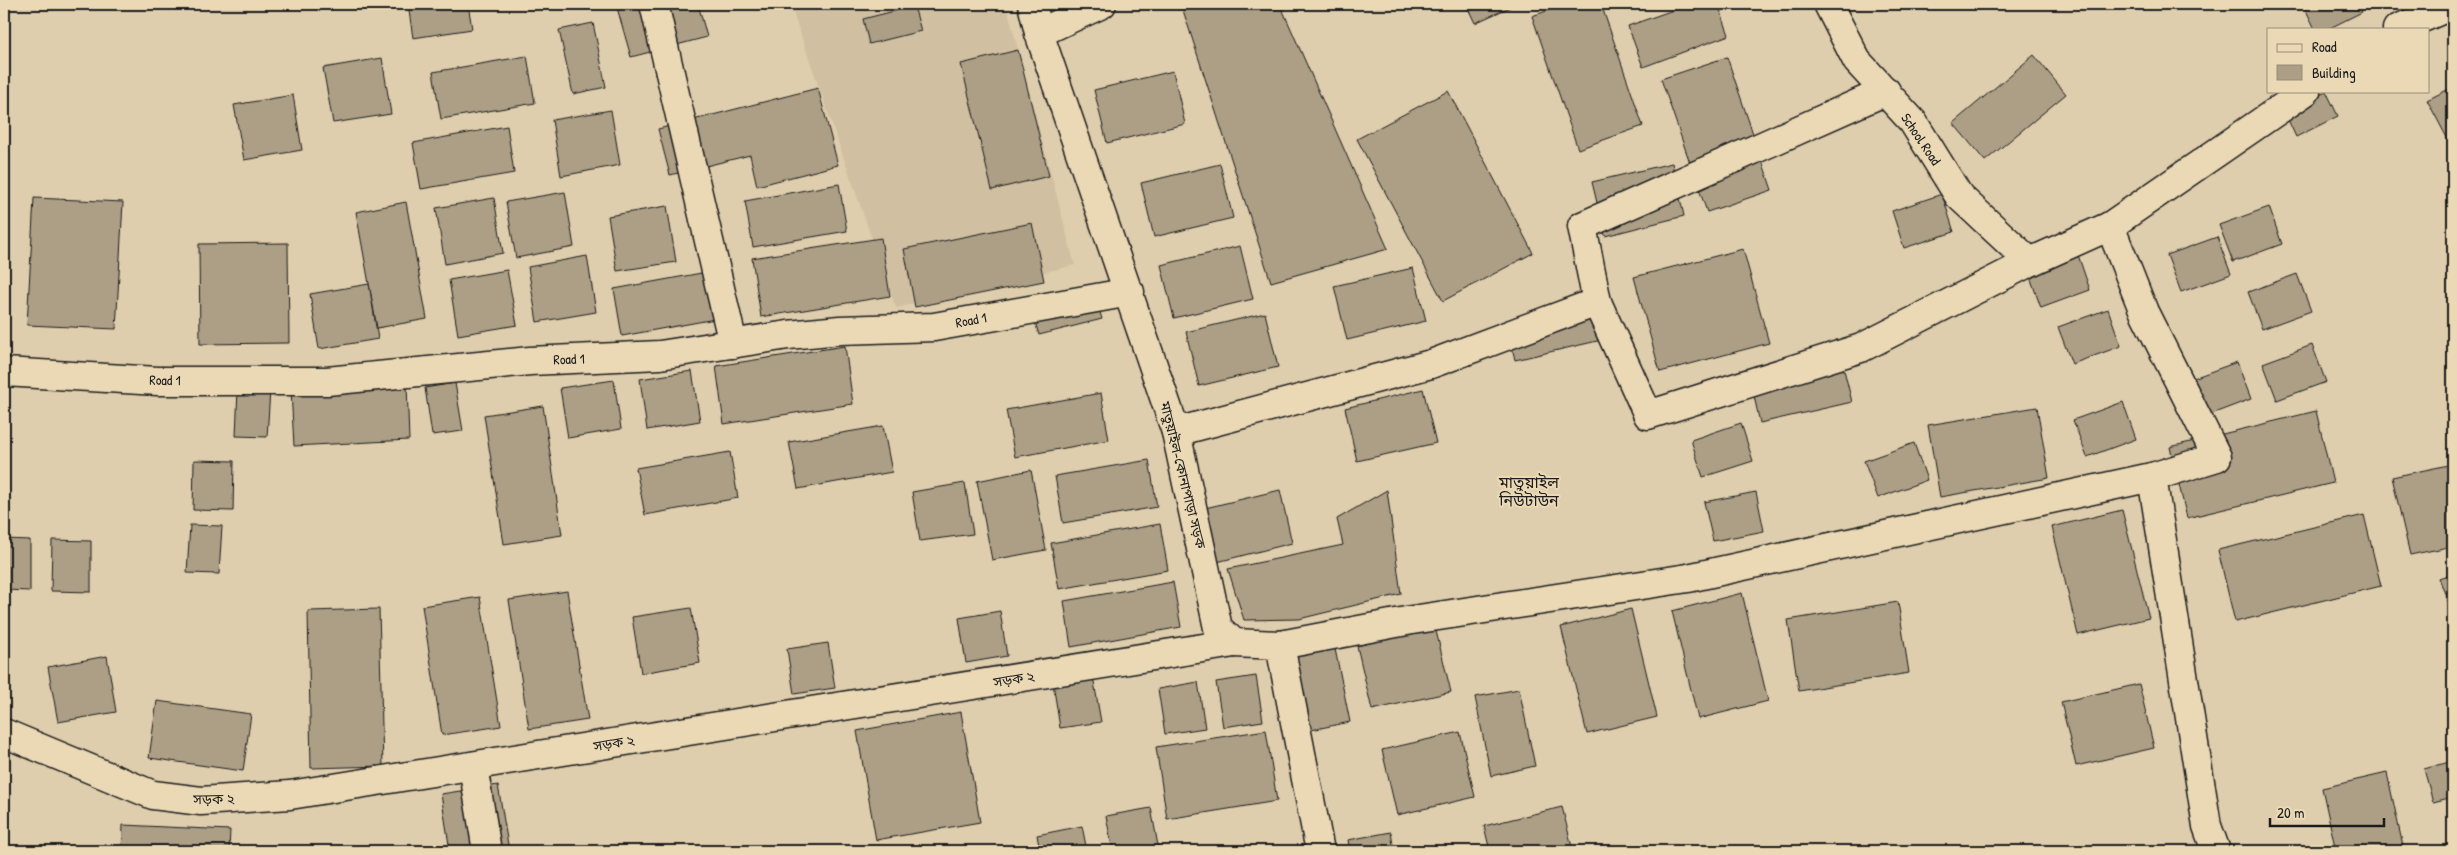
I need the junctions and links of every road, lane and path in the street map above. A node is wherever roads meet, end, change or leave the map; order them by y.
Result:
1 (654, 4) edge
2 (1032, 4) edge
3 (1102, 4) edge
4 (1828, 4) edge
5 (2453, 5) edge
6 (2399, 28) edge
7 (1039, 33) junction
8 (1886, 91) junction
9 (2305, 92) edge
10 (2110, 226) junction
11 (2030, 262) junction
12 (1130, 292) junction
13 (1597, 302) junction
14 (733, 344) junction
15 (4, 372) edge
16 (1176, 432) junction
17 (2152, 477) junction
18 (1234, 643) junction
19 (1280, 645) junction
20 (4, 733) edge
21 (473, 766) junction
22 (488, 851) edge
23 (1320, 851) edge
24 (2216, 851) edge

1 - 14 street
2 - 7 street, মাতুয়াইল-কোনাপাড়া সড়ক
3 - 7 street
4 - 8 street, School Road
5 - 6 street
7 - 12 street, মাতুয়াইল-কোনাপাড়া সড়ক
8 - 11 street, School Road
8 - 13 street
9 - 10 street
10 - 11 street
10 - 17 street
11 - 13 street
12 - 14 street, Road 1
12 - 16 street, মাতুয়াইল-কোনাপাড়া সড়ক
13 - 16 street
14 - 15 street, Road 1
16 - 18 street, মাতুয়াইল-কোনাপাড়া সড়ক
17 - 19 street
17 - 24 street
18 - 19 street
18 - 21 street, সড়ক ২
19 - 23 street
20 - 21 street, সড়ক ২
21 - 22 street

